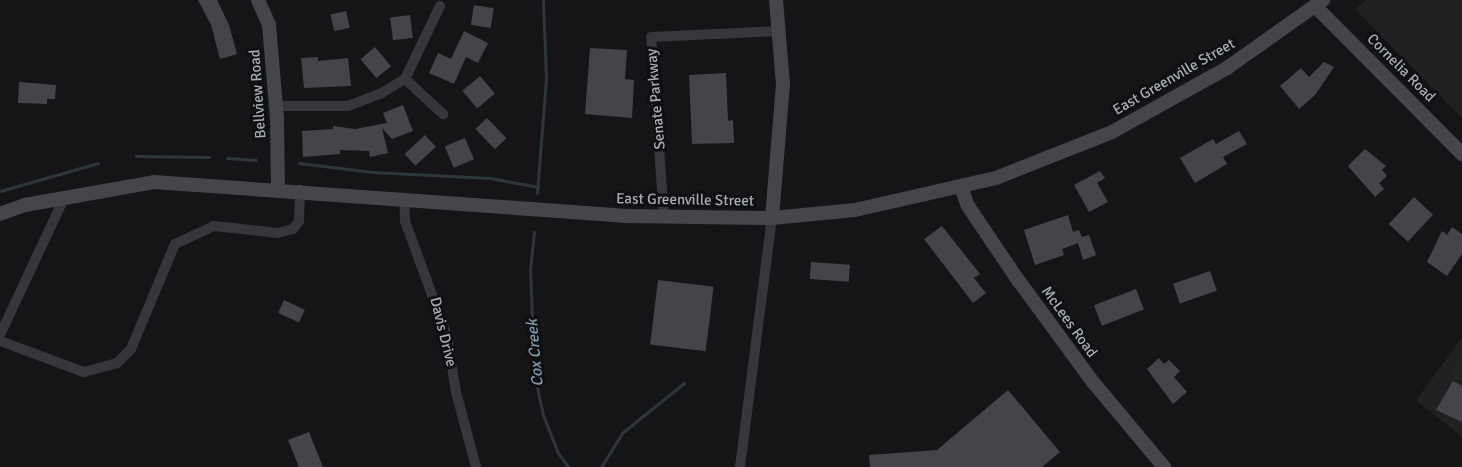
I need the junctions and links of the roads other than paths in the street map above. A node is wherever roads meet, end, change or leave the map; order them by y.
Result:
1 (258, 0) edge
2 (776, 0) edge
3 (1319, 3) edge
4 (440, 6) dead end
5 (779, 31) junction
6 (405, 79) junction
7 (276, 106) junction
8 (443, 114) dead end
9 (1462, 154) edge
10 (961, 187) junction
11 (278, 189) junction
12 (300, 190) junction
13 (65, 196) junction
14 (404, 199) junction
15 (0, 214) edge
16 (664, 217) junction
17 (772, 218) junction
18 (0, 334) edge
19 (0, 341) edge
20 (476, 467) edge
21 (740, 467) edge
22 (1164, 467) edge

1 - 7 main road, Bellview Road
2 - 5 main road
3 - 9 main road, Cornelia Road
3 - 10 main road, East Greenville Street
4 - 6 street
5 - 16 street, Senate Parkway
5 - 17 main road
6 - 7 street
6 - 8 street
7 - 11 main road, Bellview Road
10 - 17 main road, East Greenville Street
10 - 22 main road, McLees Road
11 - 12 main road, East Greenville Street
11 - 13 main road, East Greenville Street
12 - 14 main road, East Greenville Street
12 - 19 street
13 - 15 main road, East Greenville Street
13 - 18 street
14 - 16 main road, East Greenville Street
14 - 20 street, Davis Drive
16 - 17 main road, East Greenville Street
17 - 21 street

